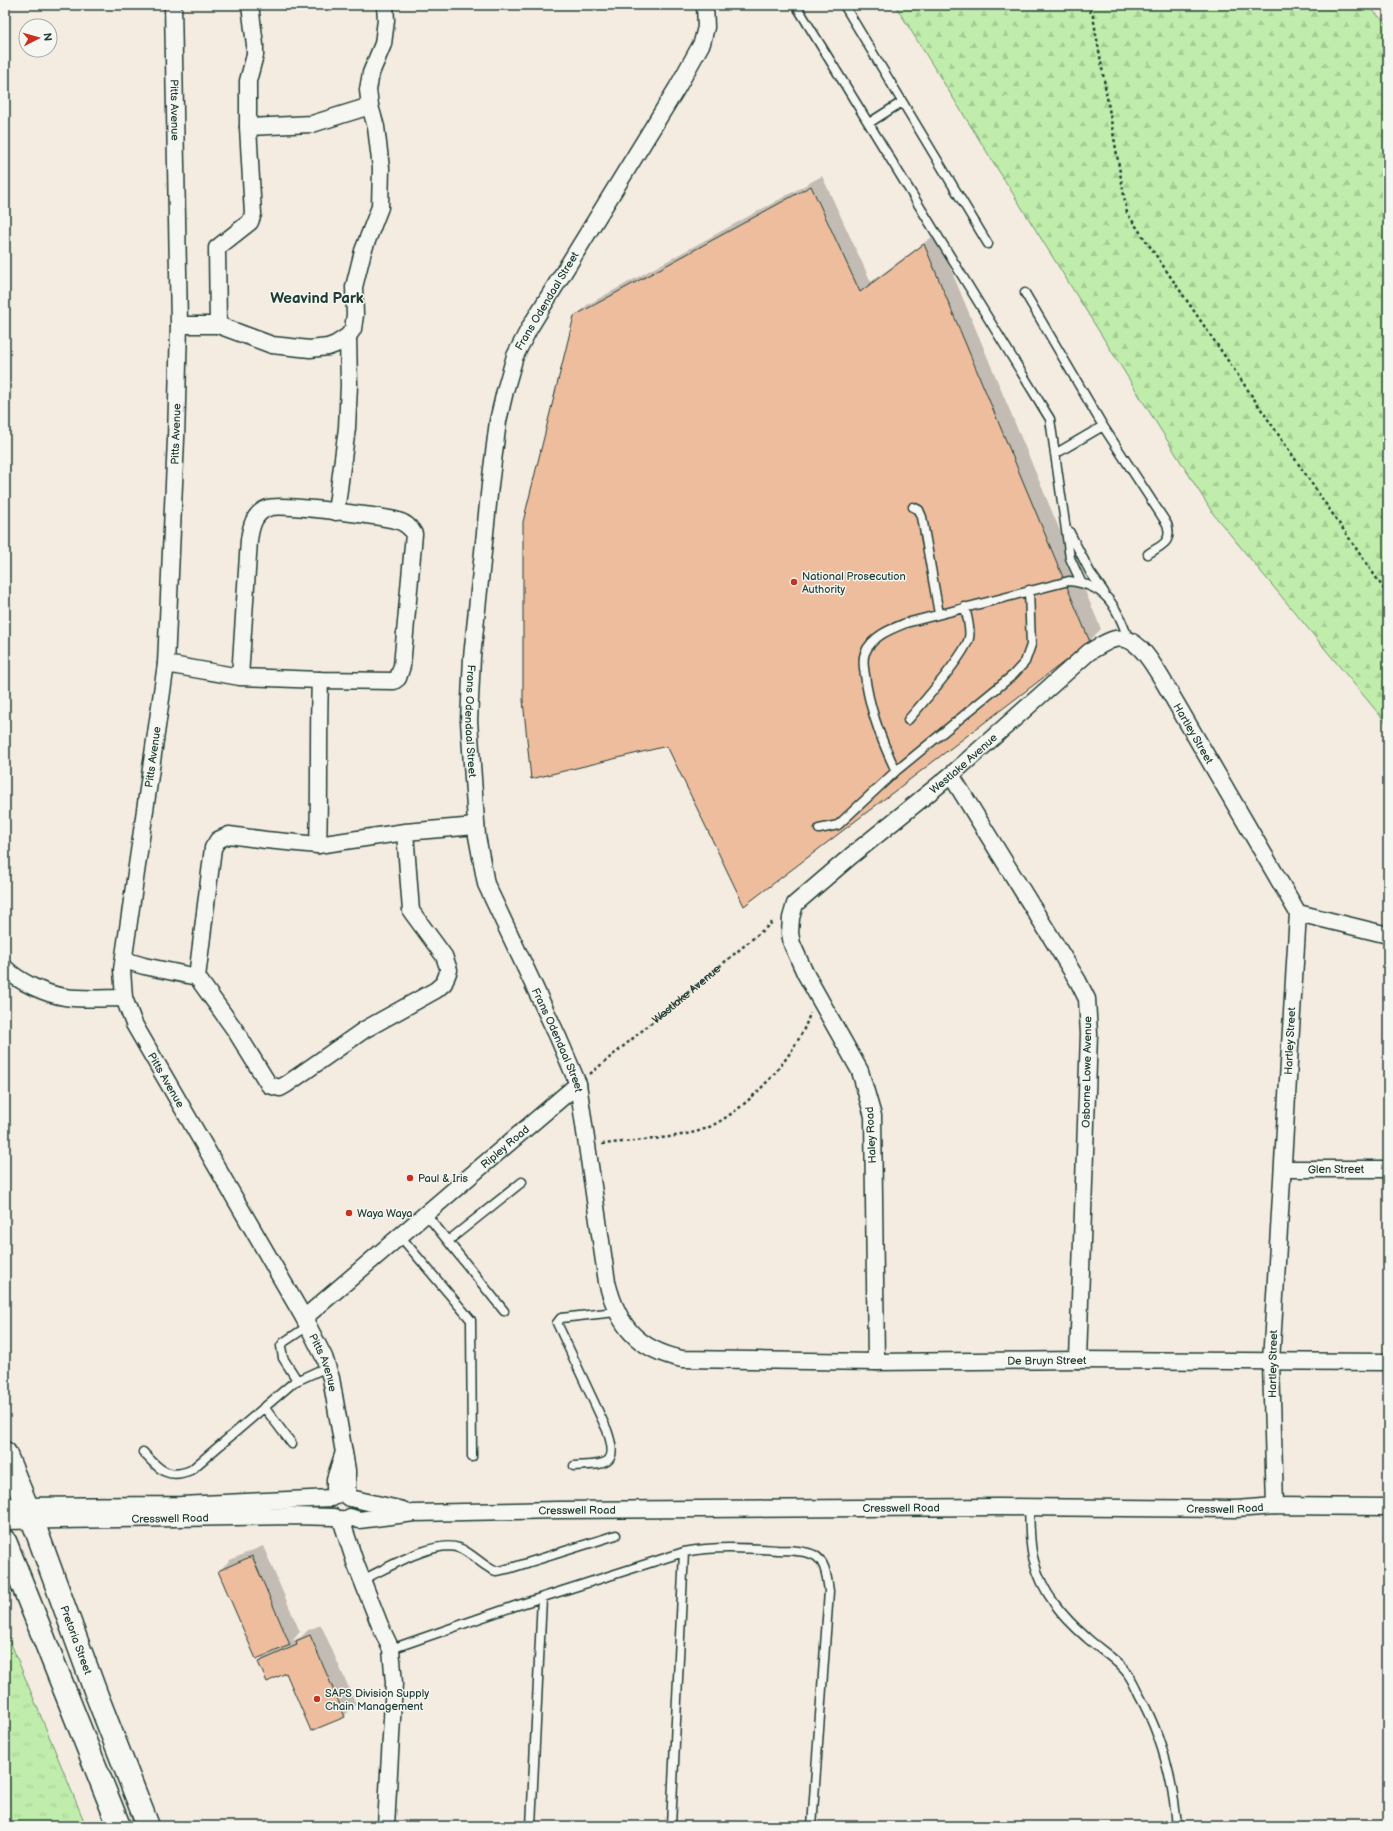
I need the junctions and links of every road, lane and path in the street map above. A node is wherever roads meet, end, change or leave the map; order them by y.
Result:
1 (173, 5) edge
2 (250, 5) edge
3 (385, 5) edge
4 (705, 5) edge
5 (796, 5) edge
6 (844, 5) edge
7 (1086, 5) edge
8 (902, 102) junction
9 (370, 106) junction
10 (869, 123) junction
11 (248, 127) junction
12 (988, 244) dead end
13 (1025, 293) dead end
14 (179, 325) junction
15 (218, 325) junction
16 (348, 336) junction
17 (1103, 426) junction
18 (1055, 454) junction
19 (913, 507) dead end
20 (336, 512) junction
21 (1066, 527) junction
22 (1148, 554) dead end
23 (1081, 582) junction
24 (1029, 590) junction
25 (1105, 594) junction
26 (1388, 595) edge
27 (965, 607) junction
28 (938, 614) junction
29 (1121, 640) junction
30 (166, 664) junction
31 (240, 677) junction
32 (320, 680) junction
33 (908, 720) dead end
34 (896, 771) junction
35 (951, 775) junction
36 (476, 826) junction
37 (819, 829) dead end
38 (405, 832) junction
39 (318, 845) junction
40 (795, 904) junction
41 (1298, 913) junction
42 (1388, 935) edge
43 (124, 960) junction
44 (5, 968) edge
45 (197, 977) junction
46 (816, 992) junction
47 (124, 998) junction
48 (578, 1084) junction
49 (587, 1146) junction
50 (1283, 1169) junction
51 (1388, 1169) edge
52 (522, 1182) dead end
53 (426, 1214) junction
54 (400, 1236) junction
55 (448, 1241) junction
56 (504, 1311) dead end
57 (616, 1312) junction
58 (306, 1322) junction
59 (705, 1360) joint
60 (1078, 1360) junction
61 (876, 1362) junction
62 (1271, 1362) junction
63 (1388, 1362) edge
64 (328, 1367) junction
65 (297, 1380) junction
66 (264, 1407) junction
67 (292, 1444) dead end
68 (143, 1452) dead end
69 (5, 1453) edge
70 (472, 1457) dead end
71 (574, 1466) dead end
72 (341, 1497) junction
73 (5, 1506) edge
74 (1275, 1506) junction
75 (1029, 1507) junction
76 (1388, 1507) edge
77 (30, 1513) junction
78 (414, 1513) junction
79 (342, 1518) junction
80 (5, 1521) edge
81 (616, 1535) dead end
82 (5, 1541) edge
83 (684, 1552) junction
84 (362, 1580) junction
85 (542, 1598) junction
86 (391, 1649) junction
87 (119, 1826) edge
88 (148, 1826) edge
89 (386, 1826) edge
90 (531, 1826) edge
91 (671, 1826) edge
92 (812, 1826) edge
93 (1177, 1826) edge

1 - 14 street, Pitts Avenue
2 - 11 street
3 - 9 street
4 - 36 street, Frans Odendaal Street
5 - 10 lane
6 - 8 lane
7 - 26 path
8 - 10 lane
8 - 12 lane
9 - 11 street
9 - 16 street
10 - 18 lane
11 - 15 street
13 - 17 lane
14 - 15 street
14 - 30 street, Pitts Avenue
15 - 16 street
16 - 20 street
17 - 18 lane
17 - 22 lane
18 - 21 lane
19 - 28 lane
20 - 31 street
20 - 32 street
21 - 23 lane
21 - 25 lane
23 - 24 lane
23 - 25 lane
24 - 27 lane
24 - 34 lane
25 - 29 lane
27 - 28 lane
27 - 33 lane
28 - 34 lane
29 - 35 street, Westlake Avenue
29 - 41 street, Hartley Street
30 - 31 street
30 - 43 street, Pitts Avenue
31 - 32 street
32 - 39 street
34 - 37 lane
35 - 40 street, Westlake Avenue
35 - 60 street, Osborne Lowe Avenue
36 - 38 street
36 - 48 street, Frans Odendaal Street
38 - 39 street
38 - 45 street
39 - 45 street
40 - 46 street, Haley Road
40 - 48 path, Westlake Avenue
41 - 42 street
41 - 50 street, Hartley Street
43 - 45 street
43 - 47 street, Pitts Avenue
44 - 47 street
46 - 49 path
46 - 61 street, Haley Road
47 - 58 street, Pitts Avenue
48 - 49 street, Frans Odendaal Street
48 - 53 street, Ripley Road
49 - 57 street, Frans Odendaal Street
50 - 51 street, Glen Street
50 - 62 street, Hartley Street
52 - 55 lane
53 - 54 street, Ripley Road
53 - 55 lane
54 - 58 street, Ripley Road
54 - 70 lane
55 - 56 lane
57 - 59 street, Frans Odendaal Street
57 - 71 lane
58 - 64 street, Pitts Avenue
58 - 65 lane
59 - 61 street, De Bruyn Street
60 - 61 street, De Bruyn Street
60 - 62 street, De Bruyn Street
62 - 63 street, De Bruyn Street
62 - 74 street, Hartley Street
64 - 65 lane
64 - 72 street, Pitts Avenue
65 - 66 lane
66 - 67 lane
66 - 68 lane
69 - 77 main road, Pretoria Street
72 - 77 street, Cresswell Road
72 - 78 street, Cresswell Road
72 - 79 street
72 - 79 street
73 - 77 street, Cresswell Road
74 - 75 street, Cresswell Road
74 - 76 street, Cresswell Road
75 - 78 street, Cresswell Road
75 - 93 lane
77 - 79 street, Cresswell Road
77 - 80 street, Cresswell Road
77 - 88 main road, Pretoria Street
78 - 79 street, Cresswell Road
79 - 84 street
81 - 84 lane
82 - 87 main road
83 - 85 lane
83 - 91 lane
83 - 92 lane
84 - 86 street
85 - 86 lane
85 - 90 lane
86 - 89 street

